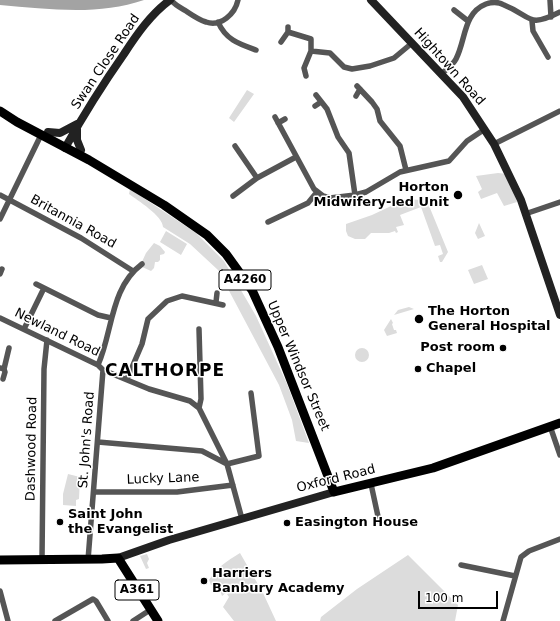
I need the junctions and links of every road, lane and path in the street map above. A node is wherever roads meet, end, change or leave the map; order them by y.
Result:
1 (169, 0) edge
2 (238, 0) edge
3 (371, 0) edge
4 (550, 0) edge
5 (499, 1) edge
6 (454, 10) dead end
7 (560, 12) edge
8 (551, 17) junction
9 (468, 20) junction
10 (532, 21) junction
11 (218, 22) junction
12 (281, 42) dead end
13 (412, 43) junction
14 (256, 50) dead end
15 (311, 51) junction
16 (548, 57) dead end
17 (441, 74) junction
18 (306, 76) dead end
19 (316, 96) dead end
20 (356, 96) dead end
21 (321, 102) junction
22 (315, 106) dead end
23 (0, 110) edge
24 (560, 111) edge
25 (285, 119) dead end
26 (81, 121) junction
27 (485, 129) junction
28 (45, 134) junction
29 (494, 144) junction
30 (66, 145) junction
31 (235, 146) dead end
32 (82, 150) junction
33 (296, 157) junction
34 (89, 160) junction
35 (406, 170) junction
36 (256, 178) junction
37 (317, 192) junction
38 (0, 195) edge
39 (355, 195) junction
40 (233, 196) dead end
41 (9, 200) junction
42 (560, 202) edge
43 (525, 214) junction
44 (0, 218) edge
45 (268, 222) dead end
46 (142, 264) dead end
47 (133, 271) junction
48 (36, 284) dead end
49 (44, 288) junction
50 (217, 293) dead end
51 (216, 302) junction
52 (223, 305) dead end
53 (560, 315) edge
54 (0, 318) edge
55 (111, 318) junction
56 (199, 328) dead end
57 (24, 329) junction
58 (47, 340) junction
59 (9, 348) dead end
60 (98, 365) junction
61 (2, 369) edge
62 (103, 370) junction
63 (4, 379) dead end
64 (127, 379) junction
65 (251, 393) dead end
66 (199, 408) junction
67 (560, 423) edge
68 (550, 426) junction
69 (98, 442) junction
70 (560, 455) edge
71 (227, 464) junction
72 (371, 484) junction
73 (233, 485) junction
74 (94, 492) junction
75 (334, 492) junction
76 (242, 519) junction
77 (379, 521) dead end
78 (560, 539) edge
79 (118, 558) junction
80 (42, 559) junction
81 (0, 560) edge
82 (88, 560) junction
83 (461, 565) dead end
84 (515, 576) junction
85 (0, 591) edge
86 (150, 610) junction
87 (8, 621) edge
88 (55, 621) edge
89 (108, 621) edge
90 (133, 621) edge
91 (158, 621) edge
92 (503, 621) edge

1 - 11 street
1 - 26 street, Swan Close Road
2 - 11 street
3 - 13 street, Hightown Road
4 - 8 street
5 - 9 street
5 - 10 street
6 - 9 street
7 - 8 street
8 - 10 street
9 - 17 street
10 - 16 street
11 - 14 street
12 - 15 street
13 - 15 street
13 - 17 street, Hightown Road
15 - 18 street
17 - 27 street, Hightown Road
19 - 21 street
20 - 35 street
21 - 22 street
21 - 39 street
23 - 28 main road, Upper Windsor Street / A4260
24 - 29 street
25 - 33 street
26 - 28 street, Swan Close Road
26 - 30 street, Swan Close Road
26 - 32 street, Swan Close Road
27 - 29 street, Hightown Road
27 - 35 street
28 - 30 main road, Upper Windsor Street / A4260
28 - 41 street
29 - 43 street, Hightown Road
30 - 32 main road, Upper Windsor Street / A4260
30 - 34 main road, Upper Windsor Street / A4260
31 - 36 street
32 - 34 main road, Upper Windsor Street / A4260
33 - 36 street
33 - 37 street
34 - 75 main road, Upper Windsor Street / A4260
35 - 39 street
36 - 40 street
37 - 39 street
37 - 45 street
38 - 41 street, Britannia Road
41 - 44 street
41 - 47 street, Britannia Road
42 - 43 street
43 - 53 street, Hightown Road
46 - 47 street
47 - 55 street
48 - 49 street
49 - 55 street
49 - 57 street
50 - 51 street
51 - 52 street
51 - 64 street
54 - 57 street, Newland Road
55 - 60 street
56 - 66 street
57 - 58 street, Newland Road
58 - 60 street, Newland Road
58 - 80 street, Dashwood Road
59 - 61 street
60 - 62 street, Newland Road
61 - 63 street
62 - 64 street
62 - 69 street, St. John's Road
64 - 66 street
65 - 71 street
66 - 71 street
67 - 68 main road, Oxford Road
68 - 70 street
68 - 72 main road, Oxford Road
69 - 71 street
69 - 74 street, St. John's Road
71 - 73 street
72 - 75 main road, Oxford Road
72 - 77 street
73 - 74 street, Lucky Lane
73 - 76 street
74 - 82 street, St. John's Road
75 - 76 street, Oxford Road
76 - 79 street, Oxford Road
78 - 84 street
79 - 82 main road
79 - 86 main road, A361
80 - 81 main road
80 - 82 main road
83 - 84 street
84 - 92 street
85 - 87 street
86 - 90 street
86 - 91 main road, A361
88 - 89 street

